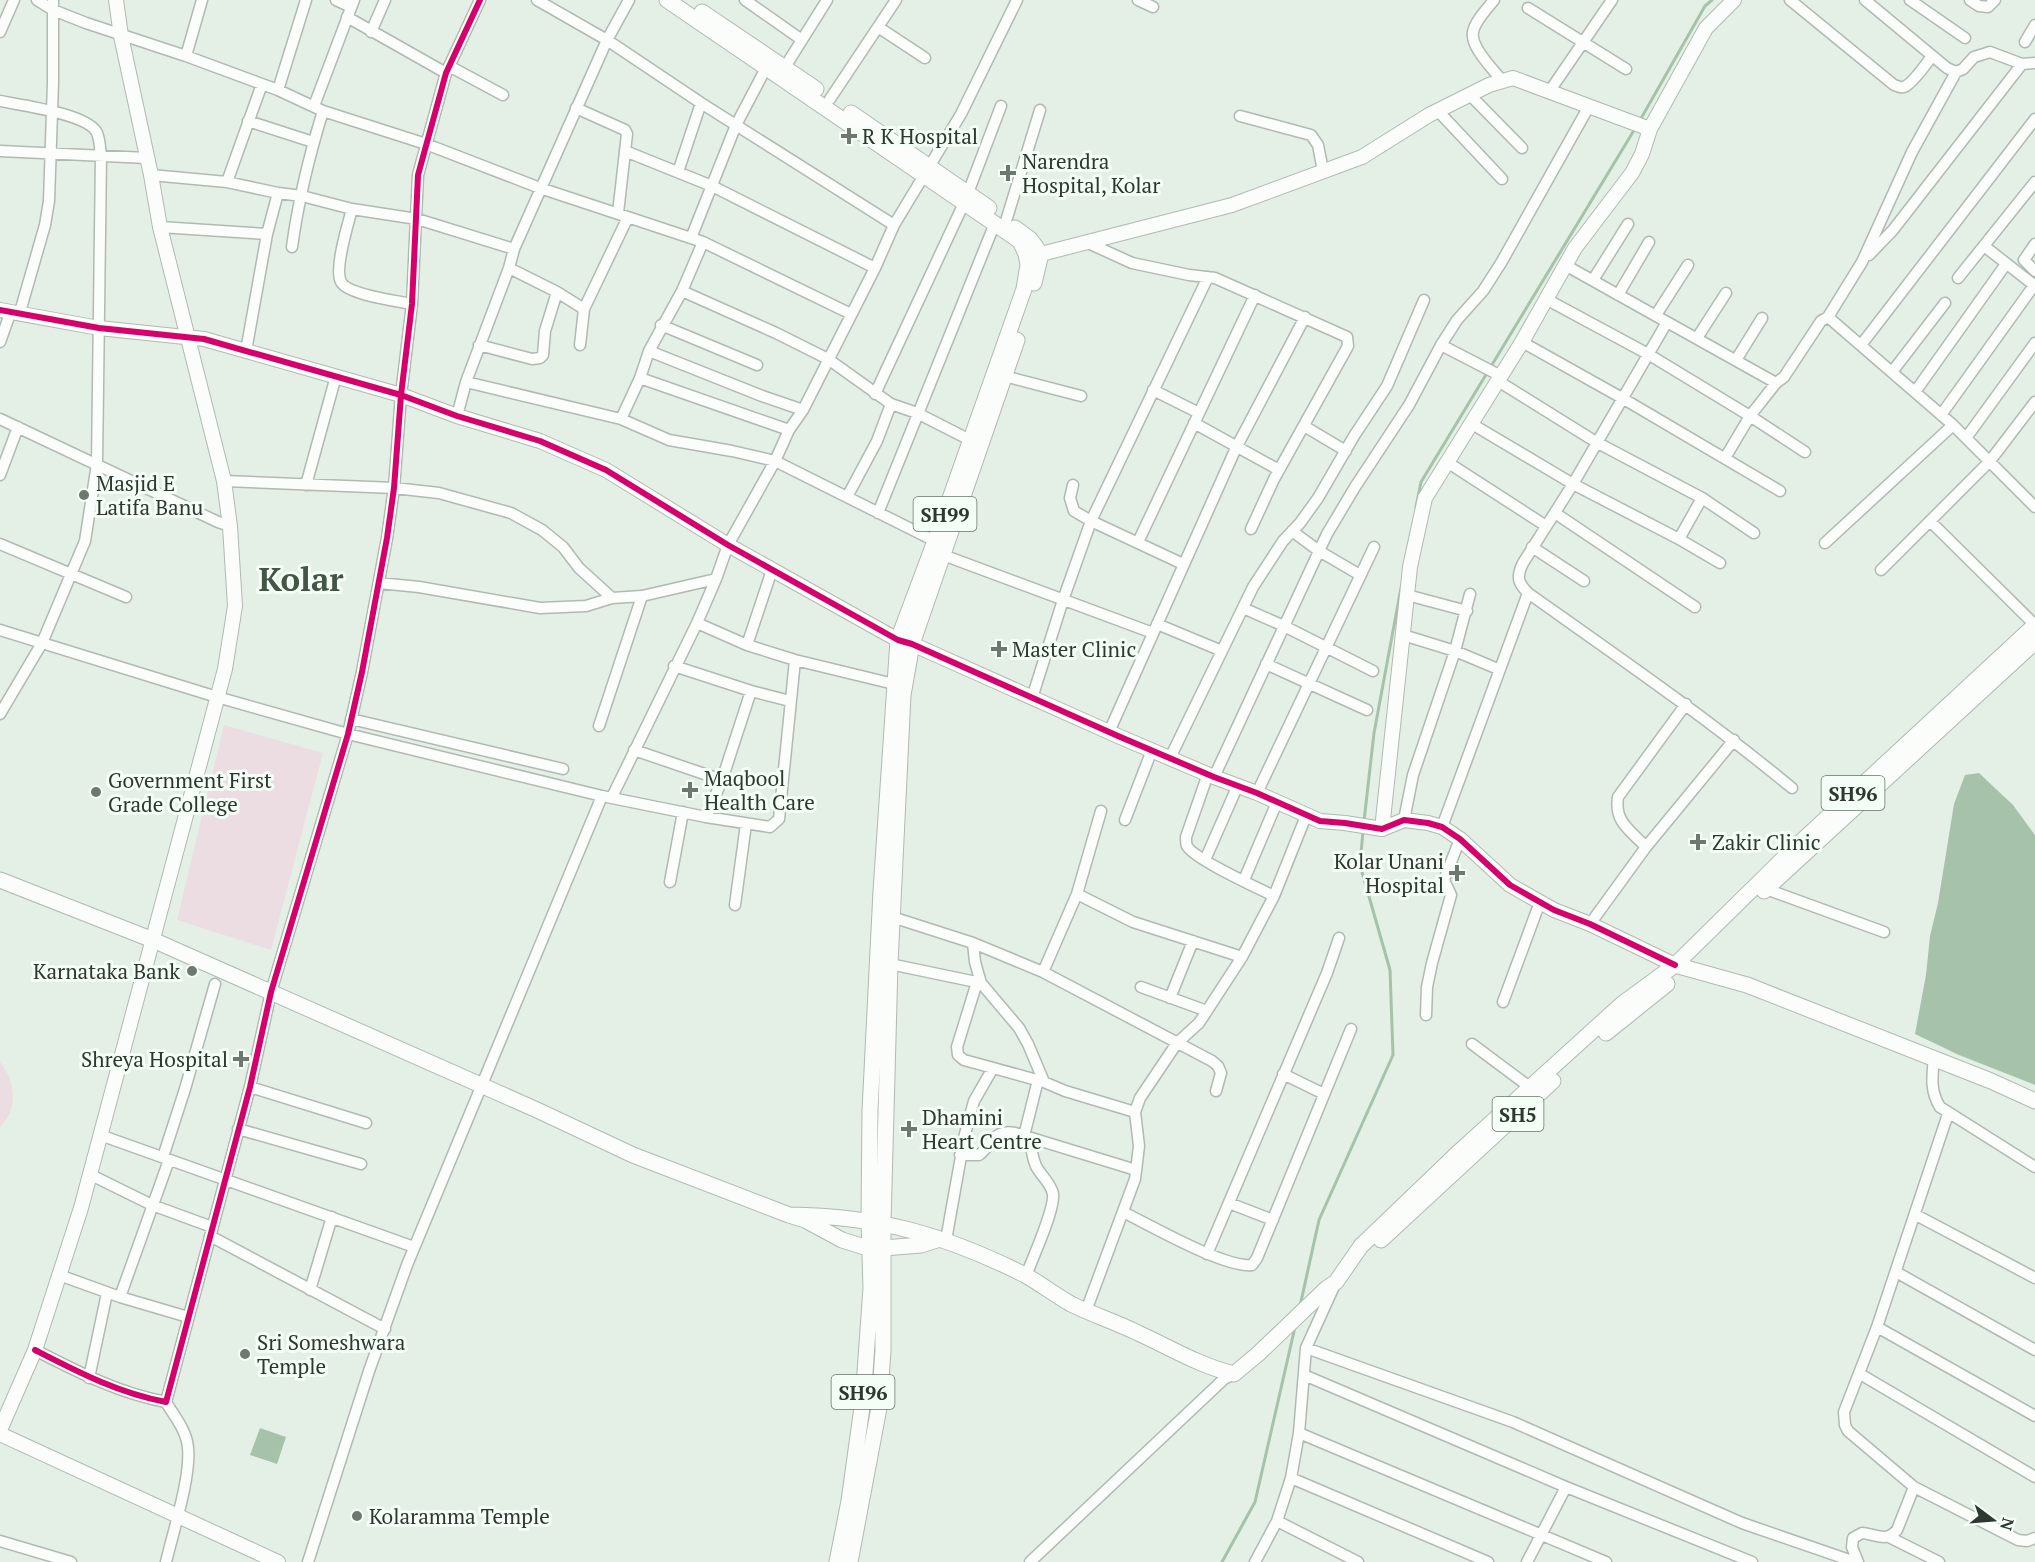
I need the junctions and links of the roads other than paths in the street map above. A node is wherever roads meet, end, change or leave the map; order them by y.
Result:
1 (14, 0) edge
2 (37, 0) edge
3 (116, 0) edge
4 (202, 0) edge
5 (306, 0) edge
6 (336, 0) edge
7 (385, 0) edge
8 (480, 0) edge
9 (537, 0) edge
10 (629, 0) edge
11 (667, 0) edge
12 (684, 0) edge
13 (745, 0) edge
14 (827, 0) edge
15 (896, 0) edge
16 (1017, 0) edge
17 (1138, 0) edge
18 (1494, 0) edge
19 (1612, 0) edge
20 (1734, 0) edge
21 (1790, 0) edge
22 (1865, 0) edge
23 (1910, 0) edge
24 (1970, 0) edge
25 (1995, 0) edge
26 (53, 5) edge
27 (1153, 7) dead end
28 (351, 8) edge
29 (1528, 8) dead end
30 (2035, 26) edge
31 (878, 27) junction
32 (371, 32) junction
33 (0, 33) edge
34 (121, 36) junction
35 (1965, 38) dead end
36 (607, 40) junction
37 (802, 40) junction
38 (2025, 42) dead end
39 (1583, 43) junction
40 (186, 56) junction
41 (1932, 56) junction
42 (925, 58) dead end
43 (2035, 63) edge
44 (2022, 64) junction
45 (785, 67) junction
46 (766, 68) junction
47 (448, 69) junction
48 (1626, 69) dead end
49 (1956, 72) junction
50 (1502, 81) junction
51 (262, 84) junction
52 (278, 90) junction
53 (1549, 92) junction
54 (504, 95) dead end
55 (1470, 95) junction
56 (830, 99) junction
57 (0, 101) edge
58 (701, 103) junction
59 (1000, 106) dead end
60 (318, 108) junction
61 (576, 108) junction
62 (1588, 108) junction
63 (1040, 110) dead end
64 (1438, 111) junction
65 (52, 112) junction
66 (1240, 116) dead end
67 (2035, 119) edge
68 (248, 121) junction
69 (736, 125) junction
70 (1646, 128) junction
71 (313, 142) junction
72 (426, 144) junction
73 (1522, 148) dead end
74 (0, 151) edge
75 (625, 151) junction
76 (50, 154) junction
77 (101, 156) junction
78 (147, 158) junction
79 (926, 171) junction
80 (1323, 171) junction
81 (678, 172) junction
82 (151, 175) junction
83 (1502, 179) dead end
84 (227, 182) junction
85 (2035, 182) edge
86 (712, 186) junction
87 (540, 188) junction
88 (278, 193) junction
89 (303, 196) junction
90 (966, 198) junction
91 (352, 209) junction
92 (623, 215) junction
93 (417, 219) junction
94 (1001, 222) junction
95 (1628, 224) dead end
96 (894, 225) junction
97 (160, 227) junction
98 (267, 234) junction
99 (691, 238) junction
100 (703, 242) junction
101 (1086, 242) junction
102 (1649, 242) dead end
103 (2035, 244) edge
104 (1984, 246) junction
105 (292, 247) dead end
106 (514, 249) junction
107 (1041, 254) junction
108 (1862, 262) junction
109 (2006, 264) junction
110 (1565, 265) junction
111 (1688, 265) dead end
112 (509, 268) junction
113 (875, 268) junction
114 (2035, 271) edge
115 (1208, 277) junction
116 (1958, 278) dead end
117 (1593, 280) junction
118 (2035, 284) edge
119 (682, 291) junction
120 (557, 292) junction
121 (1726, 293) dead end
122 (1618, 294) junction
123 (1255, 295) junction
124 (1546, 299) junction
125 (1424, 300) dead end
126 (1945, 303) dead end
127 (412, 304) junction
128 (584, 309) junction
129 (10, 311) edge
130 (851, 314) junction
131 (1656, 315) junction
132 (1305, 317) junction
133 (1828, 317) junction
134 (1762, 318) dead end
135 (1667, 322) junction
136 (662, 325) junction
137 (99, 328) junction
138 (189, 336) junction
139 (1697, 338) junction
140 (0, 342) edge
141 (1522, 342) junction
142 (2035, 343) edge
143 (479, 345) junction
144 (580, 345) dead end
145 (1441, 345) junction
146 (1861, 345) junction
147 (246, 351) junction
148 (649, 351) junction
149 (1648, 354) junction
150 (828, 359) junction
151 (1736, 360) junction
152 (757, 365) dead end
153 (1892, 372) junction
154 (336, 376) junction
155 (1004, 376) junction
156 (1497, 376) junction
157 (640, 378) junction
158 (466, 382) junction
159 (1776, 382) junction
160 (1153, 390) junction
161 (1915, 392) junction
162 (875, 394) junction
163 (401, 395) junction
164 (1081, 396) dead end
165 (1622, 398) junction
166 (2035, 402) edge
167 (891, 404) junction
168 (803, 410) junction
169 (917, 413) junction
170 (1941, 415) junction
171 (458, 416) junction
172 (1750, 416) junction
173 (1197, 418) junction
174 (0, 419) edge
175 (621, 419) junction
176 (1472, 424) junction
177 (1953, 425) junction
178 (1304, 426) junction
179 (18, 428) junction
180 (789, 430) junction
181 (1966, 438) junction
182 (970, 440) junction
183 (1596, 442) junction
184 (1236, 448) junction
185 (1346, 451) junction
186 (1805, 452) dead end
187 (1725, 458) junction
188 (775, 461) junction
189 (1990, 461) junction
190 (1447, 462) junction
191 (97, 464) junction
192 (1280, 470) junction
193 (0, 475) edge
194 (224, 481) junction
195 (1573, 484) junction
196 (306, 485) junction
197 (1073, 485) dead end
198 (394, 488) junction
199 (1780, 491) dead end
200 (847, 497) junction
201 (1702, 498) junction
202 (2035, 507) edge
203 (878, 513) junction
204 (1555, 513) junction
205 (1091, 521) junction
206 (1930, 521) junction
207 (230, 525) junction
208 (1546, 526) junction
209 (1251, 529) dead end
210 (1292, 531) junction
211 (1754, 533) dead end
212 (1679, 539) junction
213 (935, 541) junction
214 (1138, 542) junction
215 (1825, 543) dead end
216 (0, 544) edge
217 (728, 545) junction
218 (1374, 547) dead end
219 (1532, 548) junction
220 (1319, 551) junction
221 (943, 555) junction
222 (1720, 563) dead end
223 (1183, 564) junction
224 (772, 570) junction
225 (1881, 570) dead end
226 (72, 573) junction
227 (1360, 575) junction
228 (716, 579) junction
229 (1584, 581) dead end
230 (379, 583) junction
231 (1470, 594) dead end
232 (1527, 594) junction
233 (1407, 595) junction
234 (642, 596) junction
235 (126, 597) dead end
236 (612, 598) junction
237 (1064, 600) junction
238 (1695, 607) dead end
239 (1243, 608) junction
240 (1467, 610) junction
241 (697, 623) junction
242 (2035, 625) edge
243 (1284, 626) junction
244 (1155, 629) junction
245 (0, 630) edge
246 (1403, 635) junction
247 (905, 642) junction
248 (2035, 642) edge
249 (42, 643) junction
250 (747, 645) junction
251 (1326, 648) junction
252 (1222, 651) junction
253 (1455, 651) junction
254 (795, 660) junction
255 (1266, 664) junction
256 (674, 666) junction
257 (1498, 669) junction
258 (1372, 671) dead end
259 (894, 684) junction
260 (1309, 684) junction
261 (751, 691) junction
262 (217, 697) junction
263 (1032, 698) junction
264 (790, 701) junction
265 (1686, 704) junction
266 (1367, 710) dead end
267 (0, 714) edge
268 (351, 719) junction
269 (599, 726) dead end
270 (1109, 732) junction
271 (348, 734) junction
272 (1734, 740) junction
273 (634, 750) junction
274 (1152, 750) junction
275 (1170, 758) junction
276 (563, 769) dead end
277 (1211, 775) junction
278 (722, 780) junction
279 (1238, 785) junction
280 (1792, 788) dead end
281 (1257, 793) junction
282 (607, 796) junction
283 (1277, 802) junction
284 (1101, 811) dead end
285 (683, 812) junction
286 (1306, 816) junction
287 (706, 817) junction
288 (1125, 820) dead end
289 (1404, 820) junction
290 (746, 824) junction
291 (1442, 827) junction
292 (1379, 828) junction
293 (1460, 839) junction
294 (1646, 847) junction
295 (1205, 860) junction
296 (0, 880) edge
297 (1244, 880) junction
298 (670, 882) dead end
299 (1766, 889) junction
300 (1077, 894) junction
301 (1274, 896) junction
302 (1539, 902) junction
303 (735, 905) dead end
304 (892, 916) junction
305 (1590, 924) junction
306 (1884, 932) dead end
307 (1339, 938) dead end
308 (153, 940) junction
309 (1193, 941) junction
310 (973, 943) junction
311 (1242, 957) junction
312 (890, 964) junction
313 (1680, 967) junction
314 (1042, 972) junction
315 (979, 982) junction
316 (215, 984) dead end
317 (1141, 987) dead end
318 (271, 993) junction
319 (1170, 998) junction
320 (1503, 1002) dead end
321 (1207, 1011) junction
322 (1426, 1015) dead end
323 (1350, 1029) dead end
324 (1177, 1043) junction
325 (1472, 1044) dead end
326 (1934, 1058) junction
327 (993, 1068) junction
328 (1283, 1074) junction
329 (1041, 1081) junction
330 (480, 1085) junction
331 (250, 1087) junction
332 (1531, 1088) junction
333 (1216, 1091) dead end
334 (1324, 1094) junction
335 (2035, 1101) edge
336 (1135, 1112) junction
337 (1948, 1114) junction
338 (366, 1123) dead end
339 (238, 1129) junction
340 (100, 1135) junction
341 (1028, 1137) junction
342 (960, 1155) junction
343 (166, 1159) junction
344 (361, 1164) dead end
345 (2035, 1167) edge
346 (1136, 1170) junction
347 (89, 1174) junction
348 (225, 1178) junction
349 (870, 1189) junction
350 (1229, 1203) junction
351 (152, 1205) junction
352 (1123, 1212) junction
353 (789, 1215) junction
354 (1916, 1215) junction
355 (332, 1217) junction
356 (844, 1218) junction
357 (1273, 1220) junction
358 (876, 1222) junction
359 (211, 1231) junction
360 (943, 1239) junction
361 (842, 1240) junction
362 (921, 1245) junction
363 (414, 1247) junction
364 (878, 1248) junction
365 (1207, 1254) junction
366 (1352, 1261) junction
367 (878, 1270) junction
368 (1896, 1272) junction
369 (59, 1275) junction
370 (1026, 1276) junction
371 (2035, 1278) edge
372 (1331, 1285) junction
373 (310, 1290) junction
374 (107, 1293) junction
375 (120, 1297) junction
376 (1086, 1311) junction
377 (188, 1317) junction
378 (1877, 1327) junction
379 (385, 1329) junction
380 (1306, 1348) junction
381 (35, 1350) junction
382 (2035, 1350) edge
383 (1234, 1374) junction
384 (1860, 1374) junction
385 (1304, 1375) junction
386 (89, 1378) junction
387 (166, 1402) junction
388 (2035, 1416) edge
389 (0, 1432) edge
390 (1299, 1433) junction
391 (2035, 1477) edge
392 (1291, 1478) junction
393 (1566, 1487) junction
394 (1914, 1487) junction
395 (177, 1514) junction
396 (1277, 1521) junction
397 (1541, 1534) junction
398 (1889, 1537) junction
399 (2035, 1538) edge
400 (0, 1541) edge
401 (1256, 1559) edge
402 (1854, 1561) edge
403 (71, 1562) edge
404 (166, 1562) edge
405 (278, 1562) edge
406 (308, 1562) edge
407 (837, 1562) edge
408 (850, 1562) edge
409 (1029, 1562) edge
410 (1270, 1562) edge
411 (1359, 1562) edge
412 (1488, 1562) edge
413 (1527, 1562) edge
414 (1606, 1562) edge
415 (1752, 1562) edge
416 (1939, 1562) edge

1 - 33 street
2 - 26 street
3 - 34 street
4 - 40 street
5 - 52 street
6 - 28 street
7 - 32 street
8 - 47 street
9 - 36 street
10 - 36 street
11 - 46 main road, SH99
12 - 45 main road, SH99
13 - 37 street
14 - 37 street
15 - 31 street
16 - 79 street
17 - 27 street
18 - 50 street
19 - 39 street
20 - 70 street
21 - 41 street
22 - 41 street
23 - 35 street
24 - 25 street
26 - 34 street
26 - 65 street
28 - 32 street
28 - 60 street
29 - 39 street
30 - 38 street
31 - 42 street
31 - 56 street
32 - 47 street
34 - 40 street
34 - 78 street
36 - 58 street
36 - 61 street
37 - 45 street
39 - 48 street
39 - 53 street
40 - 51 street
41 - 49 street
43 - 44 street
44 - 49 street
44 - 108 street
45 - 56 main road, SH99
46 - 69 street
46 - 79 main road, SH99
47 - 54 street
47 - 72 street
49 - 108 street
50 - 53 street
50 - 55 street
51 - 52 street
51 - 68 street
52 - 60 street
53 - 62 street
55 - 64 street
55 - 73 street
56 - 79 main road, SH99
57 - 65 street
58 - 69 street
58 - 81 street
59 - 90 street
60 - 71 street
60 - 72 street
61 - 75 street
61 - 87 street
62 - 70 street
62 - 145 street
63 - 94 street
64 - 80 street
64 - 83 street
65 - 76 street
65 - 77 street
66 - 80 street
67 - 146 street
68 - 71 street
68 - 84 street
69 - 86 street
69 - 96 street
70 - 110 street
71 - 89 street
72 - 87 street
72 - 93 street
74 - 76 street
75 - 81 street
75 - 92 street
76 - 77 street
76 - 129 street
77 - 78 street
77 - 137 street
78 - 82 street
79 - 90 main road, SH99
79 - 96 street
80 - 101 street
81 - 86 street
82 - 84 street
82 - 97 street
84 - 88 street
85 - 104 street
86 - 99 street
86 - 113 street
87 - 92 street
87 - 106 street
88 - 89 street
88 - 98 street
89 - 91 street
89 - 105 street
90 - 94 main road, SH99
90 - 162 street
91 - 93 street
91 - 127 street
92 - 99 street
92 - 128 street
93 - 106 street
93 - 127 street
94 - 107 main road, SH99
94 - 169 street
94 - 182 main road, SH99
95 - 117 street
96 - 113 street
97 - 98 street
97 - 138 street
98 - 147 street
99 - 100 street
100 - 119 street
100 - 130 street
101 - 107 street
101 - 115 street
102 - 122 street
103 - 114 street
104 - 109 street
104 - 116 street
106 - 112 street
107 - 155 main road, SH99
108 - 133 street
109 - 118 street
109 - 161 street
110 - 117 street
110 - 124 street
111 - 131 street
112 - 120 street
112 - 143 street
113 - 130 street
115 - 123 street
115 - 160 street
117 - 122 street
118 - 170 street
119 - 136 street
119 - 150 street
120 - 128 street
120 - 143 street
121 - 139 street
122 - 131 street
123 - 132 street
123 - 173 street
124 - 141 street
124 - 149 street
125 - 185 street
126 - 153 street
127 - 163 street
128 - 144 street
129 - 137 street
129 - 140 street
130 - 150 street
131 - 135 street
132 - 178 street
132 - 184 street
133 - 146 street
133 - 159 street
134 - 151 street
135 - 139 street
135 - 149 street
136 - 148 street
136 - 152 street
137 - 138 street
137 - 191 street
138 - 147 street
138 - 194 street
139 - 151 street
141 - 156 street
141 - 165 street
142 - 181 street
143 - 158 street
145 - 156 street
145 - 220 street
146 - 153 street
147 - 154 street
148 - 157 street
148 - 168 street
149 - 165 street
149 - 172 street
150 - 162 street
150 - 168 street
151 - 159 street
153 - 161 street
154 - 163 street
154 - 196 street
155 - 164 street
155 - 221 main road, SH99
156 - 176 street
156 - 183 street
157 - 175 street
157 - 180 street
158 - 171 street
158 - 175 street
159 - 172 street
160 - 173 street
160 - 205 street
161 - 170 street
162 - 167 street
163 - 171 street
163 - 198 street
165 - 183 street
165 - 187 street
166 - 189 street
167 - 169 street
167 - 200 street
168 - 180 street
169 - 182 street
169 - 203 street
170 - 177 street
171 - 217 street
172 - 186 street
172 - 187 street
173 - 184 street
173 - 214 street
174 - 179 street
175 - 188 street
176 - 190 street
176 - 195 street
177 - 181 street
177 - 215 street
178 - 185 street
178 - 192 street
179 - 191 street
179 - 193 street
180 - 188 street
181 - 189 street
182 - 213 main road, SH99
183 - 195 street
183 - 201 street
184 - 192 street
184 - 223 street
185 - 210 street
187 - 199 street
188 - 200 street
188 - 217 street
189 - 202 street
189 - 206 street
190 - 208 street
190 - 233 street
191 - 207 street
191 - 226 street
192 - 209 street
194 - 196 street
194 - 207 street
195 - 204 street
195 - 212 street
196 - 198 street
197 - 205 street
198 - 230 street
198 - 236 street
200 - 203 street
201 - 211 street
201 - 212 street
203 - 213 street
204 - 208 street
204 - 238 street
205 - 214 street
205 - 237 street
206 - 225 street
206 - 242 street
207 - 262 street
208 - 219 street
210 - 220 street
210 - 239 street
212 - 222 street
213 - 247 main road, SH99
214 - 223 street
216 - 226 street
217 - 224 street
217 - 228 street
218 - 227 street
219 - 229 street
219 - 232 street
220 - 227 street
220 - 243 street
221 - 237 street
221 - 247 main road, SH99
223 - 244 street
224 - 247 street
224 - 250 street
226 - 235 street
226 - 249 street
227 - 251 street
228 - 234 street
228 - 241 street
230 - 236 street
230 - 268 street
231 - 240 street
232 - 257 street
232 - 265 street
233 - 240 street
233 - 246 street
234 - 236 street
234 - 269 street
237 - 244 street
237 - 263 street
239 - 243 street
239 - 252 street
240 - 253 street
241 - 250 street
241 - 256 street
242 - 313 main road, SH96
243 - 251 street
243 - 255 street
244 - 252 street
244 - 270 street
245 - 249 street
246 - 253 street
246 - 292 street
247 - 259 main road, SH99
247 - 263 street
247 - 304 main road, SH99
248 - 299 main road, SH96
249 - 262 street
249 - 267 street
250 - 254 street
251 - 258 street
251 - 260 street
252 - 275 street
253 - 257 street
253 - 289 street
254 - 259 street
254 - 264 street
255 - 260 street
255 - 277 street
256 - 261 street
256 - 273 street
257 - 291 street
259 - 349 main road, SH99
260 - 266 street
260 - 281 street
261 - 264 street
261 - 278 street
262 - 271 street
262 - 308 street
263 - 270 street
264 - 290 street
265 - 272 street
265 - 294 street
268 - 271 street
268 - 276 street
270 - 274 street
271 - 282 street
271 - 318 street
272 - 280 street
272 - 294 street
273 - 278 street
273 - 282 street
274 - 275 street
274 - 288 street
275 - 277 street
277 - 279 street
277 - 295 street
278 - 287 street
279 - 281 street
279 - 295 street
281 - 283 street
282 - 285 street
282 - 330 street
283 - 286 street
283 - 297 street
284 - 300 street
285 - 287 street
285 - 298 street
286 - 292 street
286 - 301 street
287 - 290 street
289 - 291 street
289 - 292 street
290 - 303 street
291 - 293 street
293 - 302 street
293 - 322 street
294 - 305 street
295 - 297 street
296 - 308 main road
297 - 301 street
299 - 306 street
299 - 313 main road, SH96
300 - 309 street
300 - 314 street
301 - 311 street
302 - 305 street
302 - 320 street
304 - 310 street
304 - 312 main road, SH99
305 - 313 street
307 - 328 street
308 - 318 main road
308 - 340 street
309 - 311 street
309 - 319 street
310 - 314 street
310 - 315 street
311 - 321 street
312 - 315 street
312 - 358 main road, SH99
313 - 326 main road
313 - 332 main road, SH5
313 - 366 main road, SH5
314 - 324 street
315 - 327 street
315 - 329 street
316 - 343 street
317 - 319 street
318 - 330 main road
318 - 331 street
319 - 321 street
321 - 324 street
323 - 334 street
324 - 333 street
324 - 336 street
325 - 332 street
326 - 335 main road
326 - 337 street
327 - 329 street
327 - 342 street
328 - 334 street
328 - 350 street
329 - 336 street
329 - 341 street
330 - 353 main road
330 - 363 street
331 - 338 street
331 - 339 street
332 - 366 main road, SH5
334 - 357 street
336 - 346 street
337 - 345 street
337 - 354 street
339 - 344 street
339 - 348 street
340 - 343 street
340 - 347 street
341 - 342 street
341 - 346 street
341 - 370 street
342 - 360 street
343 - 348 street
343 - 351 street
346 - 352 street
347 - 351 street
347 - 369 street
348 - 355 street
348 - 359 street
349 - 356 main road
349 - 358 main road, SH99
350 - 357 street
350 - 365 street
351 - 359 street
351 - 375 street
352 - 365 street
352 - 376 street
353 - 356 main road
353 - 361 main road
354 - 368 street
354 - 371 street
355 - 363 street
355 - 373 street
356 - 358 main road
357 - 365 street
358 - 360 main road
358 - 364 main road, SH96
359 - 373 street
359 - 377 street
360 - 362 main road
360 - 370 main road
361 - 364 main road
361 - 367 main road
362 - 364 main road
362 - 367 main road
363 - 379 street
364 - 367 main road, SH96
366 - 372 main road, SH5
367 - 407 main road, SH96
367 - 408 main road, SH96
368 - 378 street
368 - 382 street
369 - 374 street
369 - 381 street
370 - 376 main road
372 - 380 street
372 - 383 main road, SH5
373 - 379 street
374 - 375 street
374 - 386 street
375 - 377 street
376 - 383 main road
377 - 387 street
378 - 384 street
378 - 388 street
379 - 406 street
380 - 385 street
380 - 402 street
381 - 386 street
381 - 389 street
383 - 409 street
384 - 391 street
384 - 394 street
385 - 390 street
385 - 393 street
386 - 387 street
387 - 395 street
389 - 395 street
390 - 392 street
390 - 397 street
392 - 396 street
392 - 412 street
393 - 397 street
393 - 415 street
394 - 398 street
394 - 399 street
395 - 404 street
395 - 405 street
396 - 401 street
396 - 411 street
397 - 413 street
397 - 414 street
398 - 402 street
398 - 416 street
400 - 403 street
401 - 410 street

